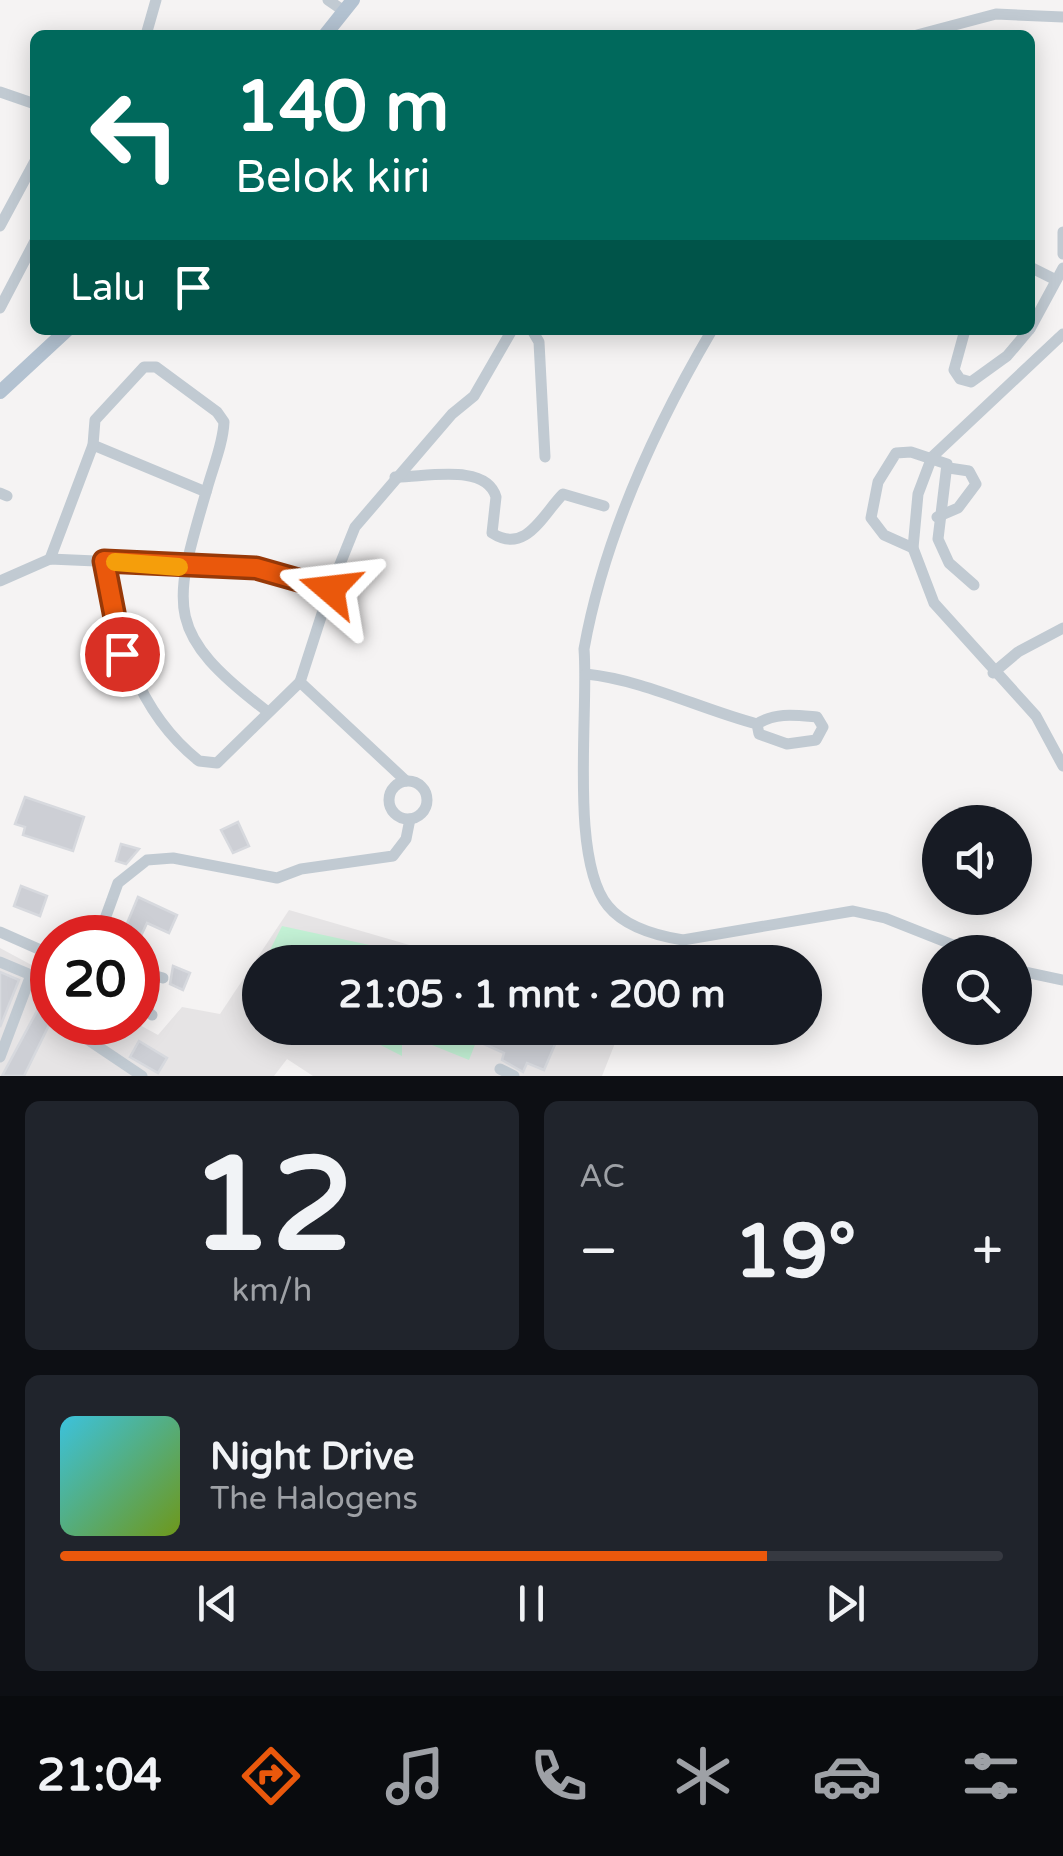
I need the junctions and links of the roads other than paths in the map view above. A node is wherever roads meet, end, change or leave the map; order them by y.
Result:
1 (156, 0) edge
2 (328, 0) edge
3 (994, 0) edge
4 (348, 6) edge
5 (996, 14) junction
6 (1063, 17) edge
7 (147, 30) edge
8 (329, 30) edge
9 (936, 30) edge
10 (0, 92) edge
11 (30, 102) edge
12 (30, 170) edge
13 (0, 226) edge
14 (1063, 232) edge
15 (30, 251) edge
16 (1063, 254) edge
17 (1063, 268) edge
18 (1035, 270) edge
19 (1056, 280) junction
20 (0, 308) edge
21 (1035, 320) edge
22 (1063, 334) edge
23 (62, 335) edge
24 (509, 335) edge
25 (535, 335) edge
26 (709, 335) edge
27 (964, 335) edge
28 (1025, 335) edge
29 (0, 392) edge
30 (93, 446) junction
31 (546, 456) dead end
32 (932, 458) junction
33 (948, 468) junction
34 (395, 477) junction
35 (206, 492) junction
36 (604, 506) dead end
37 (938, 517) junction
38 (913, 548) junction
39 (50, 558) junction
40 (104, 561) junction
41 (184, 567) junction
42 (0, 581) edge
43 (974, 585) dead end
44 (330, 589) junction
45 (1063, 628) edge
46 (993, 673) junction
47 (586, 674) junction
48 (300, 682) junction
49 (268, 712) junction
50 (756, 724) junction
51 (1063, 766) edge
52 (406, 780) junction
53 (410, 819) junction
54 (106, 915) edge
55 (0, 932) edge
56 (928, 935) edge
57 (30, 945) edge
58 (0, 962) edge
59 (1032, 974) edge
60 (160, 977) edge
61 (163, 978) dead end
62 (1063, 980) edge
63 (96, 1045) edge
64 (0, 1057) edge
65 (500, 1069) dead end
66 (142, 1076) edge
67 (514, 1076) edge

1 - 7 street
2 - 4 street
3 - 5 street
4 - 8 main road
5 - 6 street
5 - 9 street
10 - 11 street
12 - 13 street
14 - 16 street
15 - 20 street
17 - 19 street
18 - 19 street
19 - 21 street
22 - 32 street
23 - 29 main road
24 - 34 street
25 - 31 street
26 - 47 street
27 - 28 street
30 - 35 street
30 - 35 street
30 - 39 street
32 - 33 street
32 - 38 street
32 - 38 street
33 - 37 street
33 - 37 street
34 - 36 street
34 - 44 street
35 - 41 street
37 - 43 street
38 - 46 street
39 - 40 street
39 - 42 street
40 - 41 street
40 - 49 street
41 - 44 street
41 - 49 street
44 - 48 street
45 - 46 street
46 - 51 street
47 - 50 street
47 - 56 street
48 - 49 street
48 - 52 street
50 - 50 street
52 - 53 street
52 - 53 street
53 - 54 street
55 - 57 street
58 - 64 street
59 - 62 street
60 - 61 street
63 - 66 street
65 - 67 street

